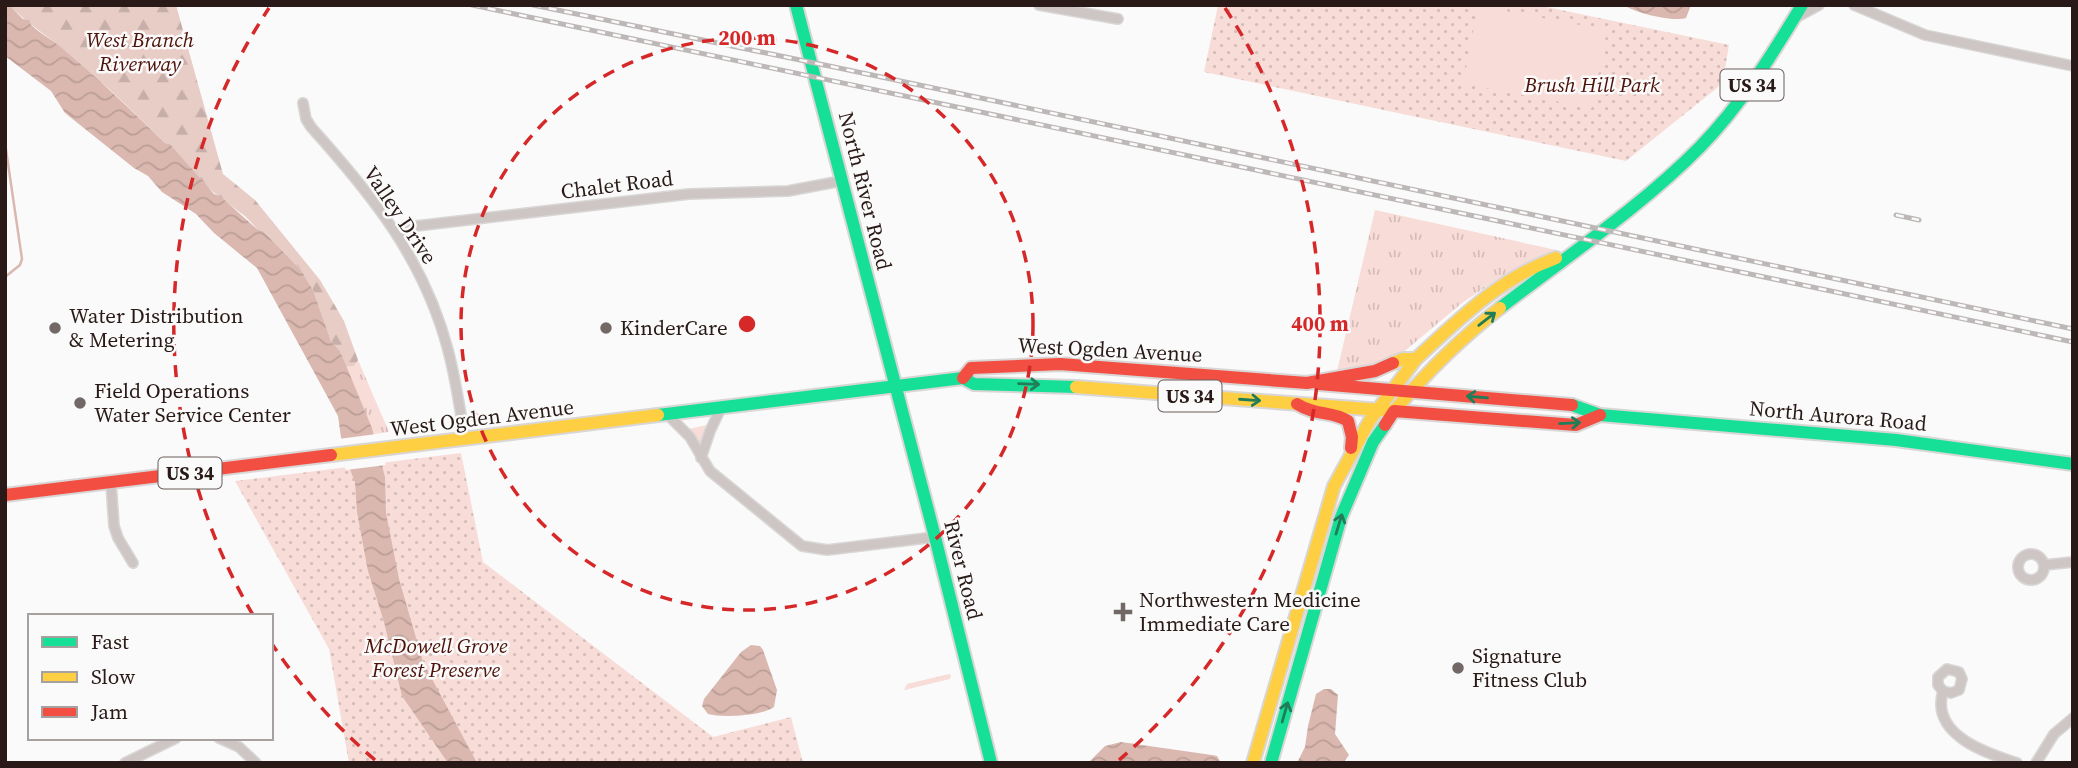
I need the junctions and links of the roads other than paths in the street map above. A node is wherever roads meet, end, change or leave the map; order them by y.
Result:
1 (796, 5) edge
2 (1039, 5) edge
3 (1802, 5) edge
4 (1819, 5) edge
5 (1854, 5) edge
6 (1796, 18) junction
7 (1118, 19) dead end
8 (2073, 66) edge
9 (303, 103) dead end
10 (841, 181) junction
11 (397, 234) junction
12 (1574, 250) junction
13 (1416, 359) junction
14 (1219, 375) joint
15 (963, 378) junction
16 (1307, 383) junction
17 (895, 387) junction
18 (1389, 390) junction
19 (1410, 392) junction
20 (1296, 404) junction
21 (721, 408) junction
22 (1375, 410) junction
23 (1394, 411) junction
24 (668, 415) junction
25 (1600, 415) junction
26 (465, 440) junction
27 (1351, 450) junction
28 (701, 458) junction
29 (2073, 464) edge
30 (111, 483) junction
31 (5, 495) edge
32 (936, 537) junction
33 (2073, 562) edge
34 (133, 563) dead end
35 (2044, 565) dead end
36 (1943, 691) dead end
37 (2073, 718) edge
38 (172, 740) edge
39 (242, 743) edge
40 (125, 763) edge
41 (256, 763) edge
42 (991, 763) edge
43 (1253, 763) edge
44 (1271, 763) edge
45 (2017, 763) edge
46 (2036, 763) edge

1 - 10 main road, North River Road
2 - 7 street
3 - 6 main road, US 34
4 - 6 street
5 - 8 street
6 - 12 main road, US 34
9 - 11 street, Valley Drive
10 - 11 street, Chalet Road
10 - 17 main road, North River Road
11 - 26 street, Valley Drive
12 - 13 main road, US 34
19 -> 12 main road, US 34
13 - 16 main road, US 34
13 - 18 main road
14 - 15 main road, West Ogden Avenue / US 34
14 - 16 main road, North Aurora Road
15 - 17 main road, West Ogden Avenue / US 34
15 -> 20 main road, West Ogden Avenue / US 34
16 - 18 main road, North Aurora Road
17 - 21 main road, West Ogden Avenue / US 34
17 - 32 main road, River Road
18 - 19 main road, North Aurora Road
18 - 22 main road
19 - 23 main road, US 34
25 -> 19 main road, North Aurora Road
20 - 22 main road, West Ogden Avenue / US 34
20 - 27 main road
21 - 24 main road, West Ogden Avenue / US 34
21 - 28 street
22 - 23 main road, West Ogden Avenue / US 34
22 - 27 main road
23 -> 25 main road, North Aurora Road
44 -> 23 main road
24 - 26 main road, West Ogden Avenue / US 34
24 - 28 street
25 - 29 main road, North Aurora Road
26 - 30 main road, West Ogden Avenue / US 34
27 - 43 main road
28 - 32 street
30 - 31 main road, West Ogden Avenue / US 34
30 - 34 street
32 - 42 main road, River Road
33 - 35 street
36 - 45 street
37 - 46 street
38 - 40 street
39 - 41 street

